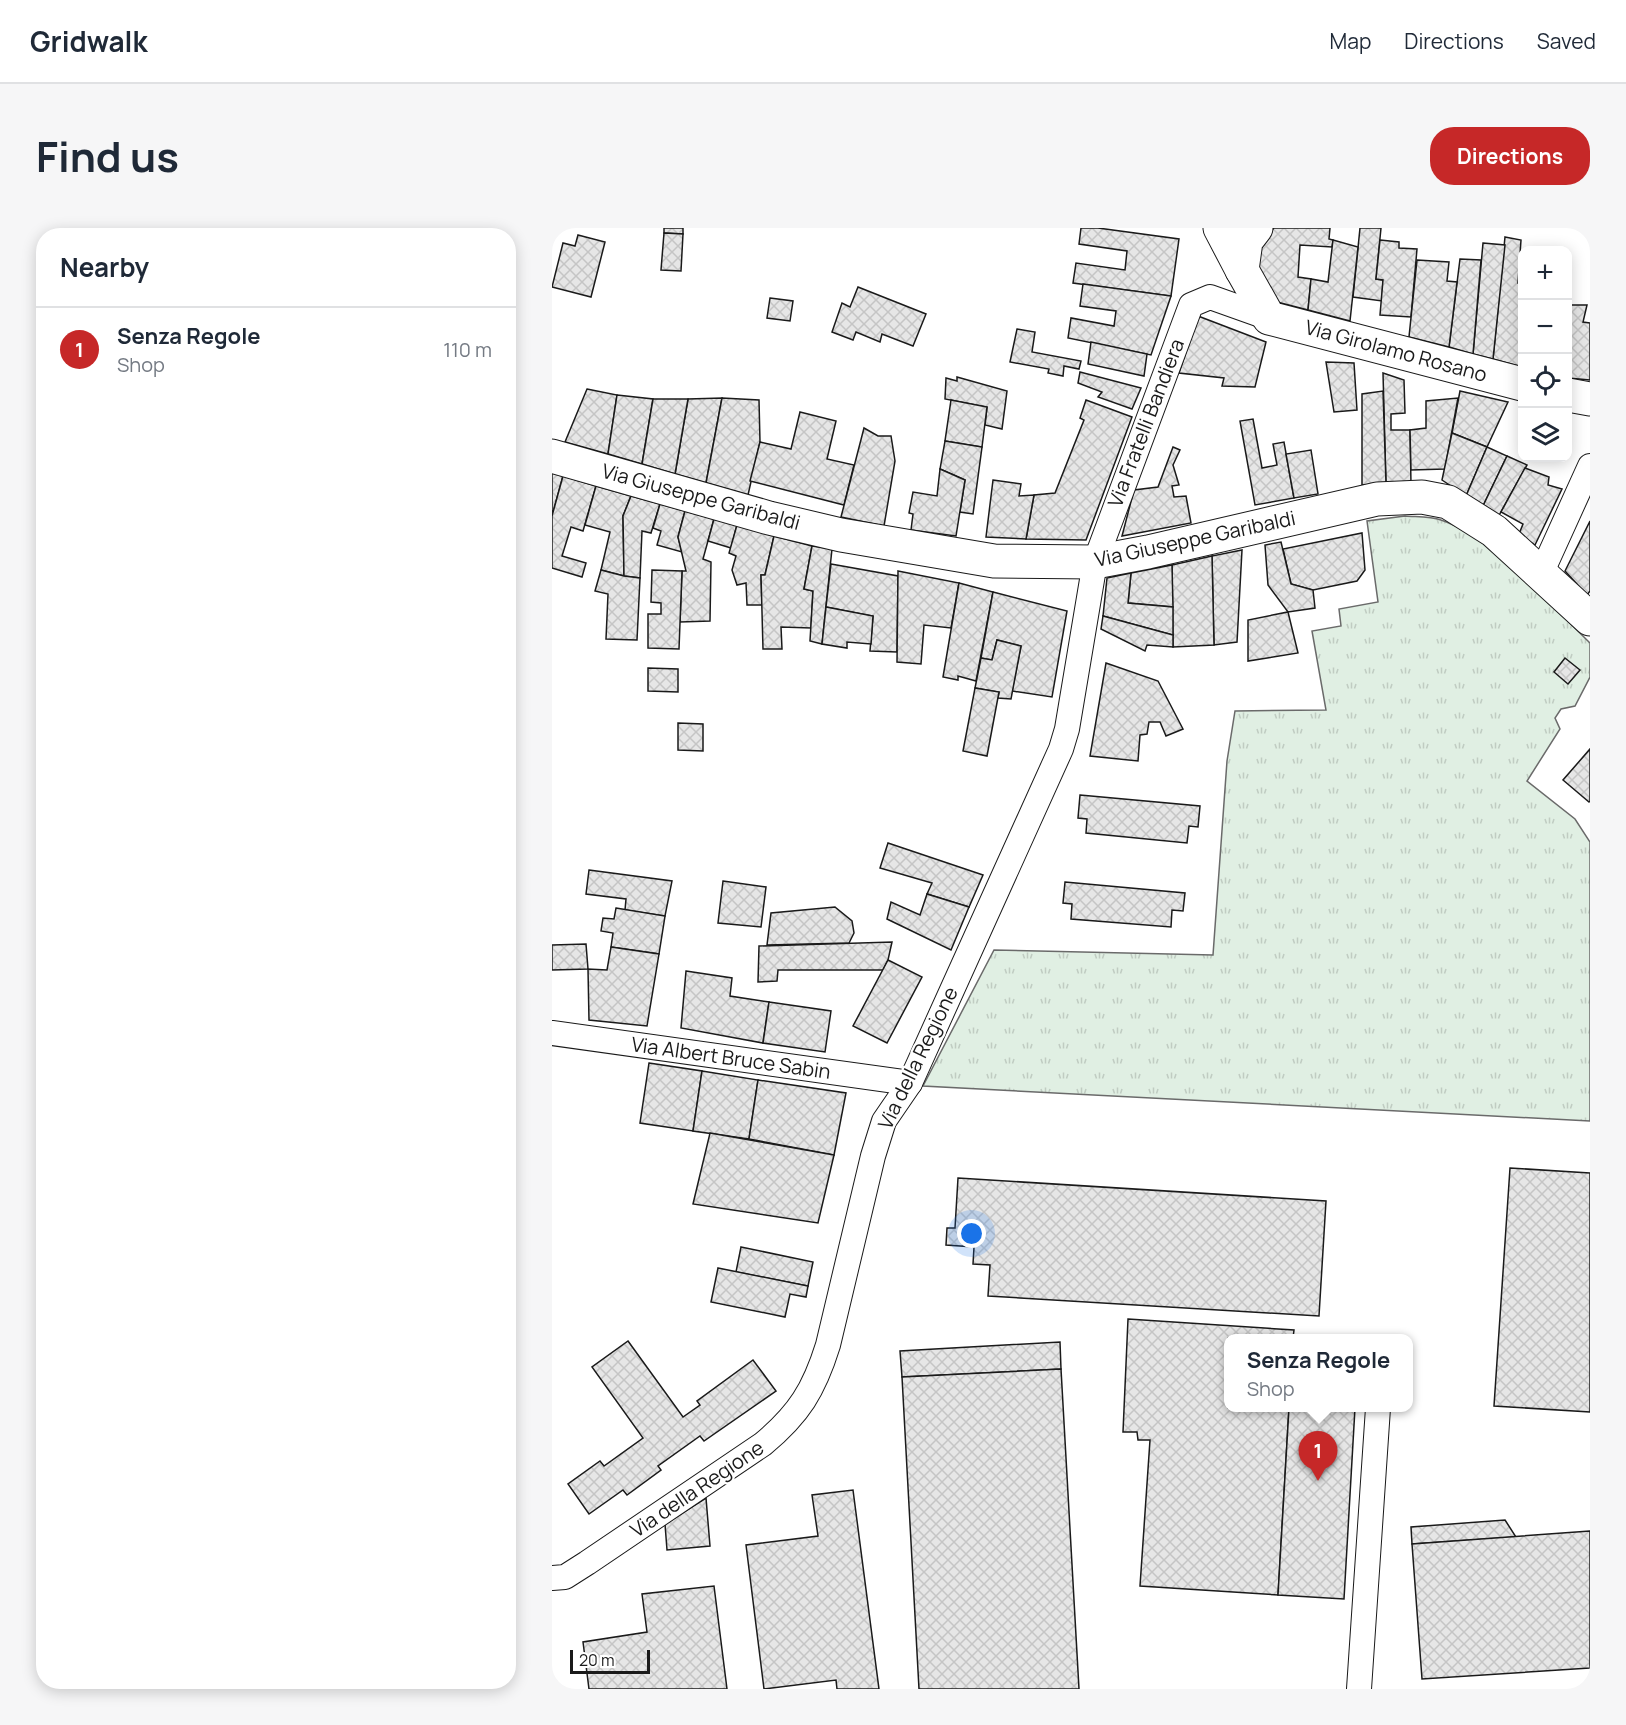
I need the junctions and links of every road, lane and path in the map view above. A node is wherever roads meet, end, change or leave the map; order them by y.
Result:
1 (1220, 228) edge
2 (1256, 228) edge
3 (1242, 270) junction
4 (1210, 297) joint
5 (1269, 318) junction
6 (1518, 383) edge
7 (1572, 396) edge
8 (1590, 399) edge
9 (552, 456) edge
10 (1590, 466) edge
11 (1095, 562) junction
12 (1541, 574) junction
13 (1590, 619) edge
14 (552, 1033) edge
15 (910, 1083) junction
16 (1378, 1412) edge
17 (552, 1578) edge
18 (1359, 1689) edge

1 - 3 main road
2 - 3 main road
3 - 5 main road
4 - 5 street, Via Girolamo Rosano
4 - 11 street, Via Fratelli Bandiera
5 - 6 main road, Via Girolamo Rosano
7 - 8 main road
9 - 11 main road, Via Giuseppe Garibaldi
10 - 12 street
11 - 12 main road, Via Giuseppe Garibaldi
11 - 15 street, Via della Regione
12 - 13 main road, Via Giuseppe Garibaldi
14 - 15 street, Via Albert Bruce Sabin
15 - 17 street, Via della Regione
16 - 18 street

